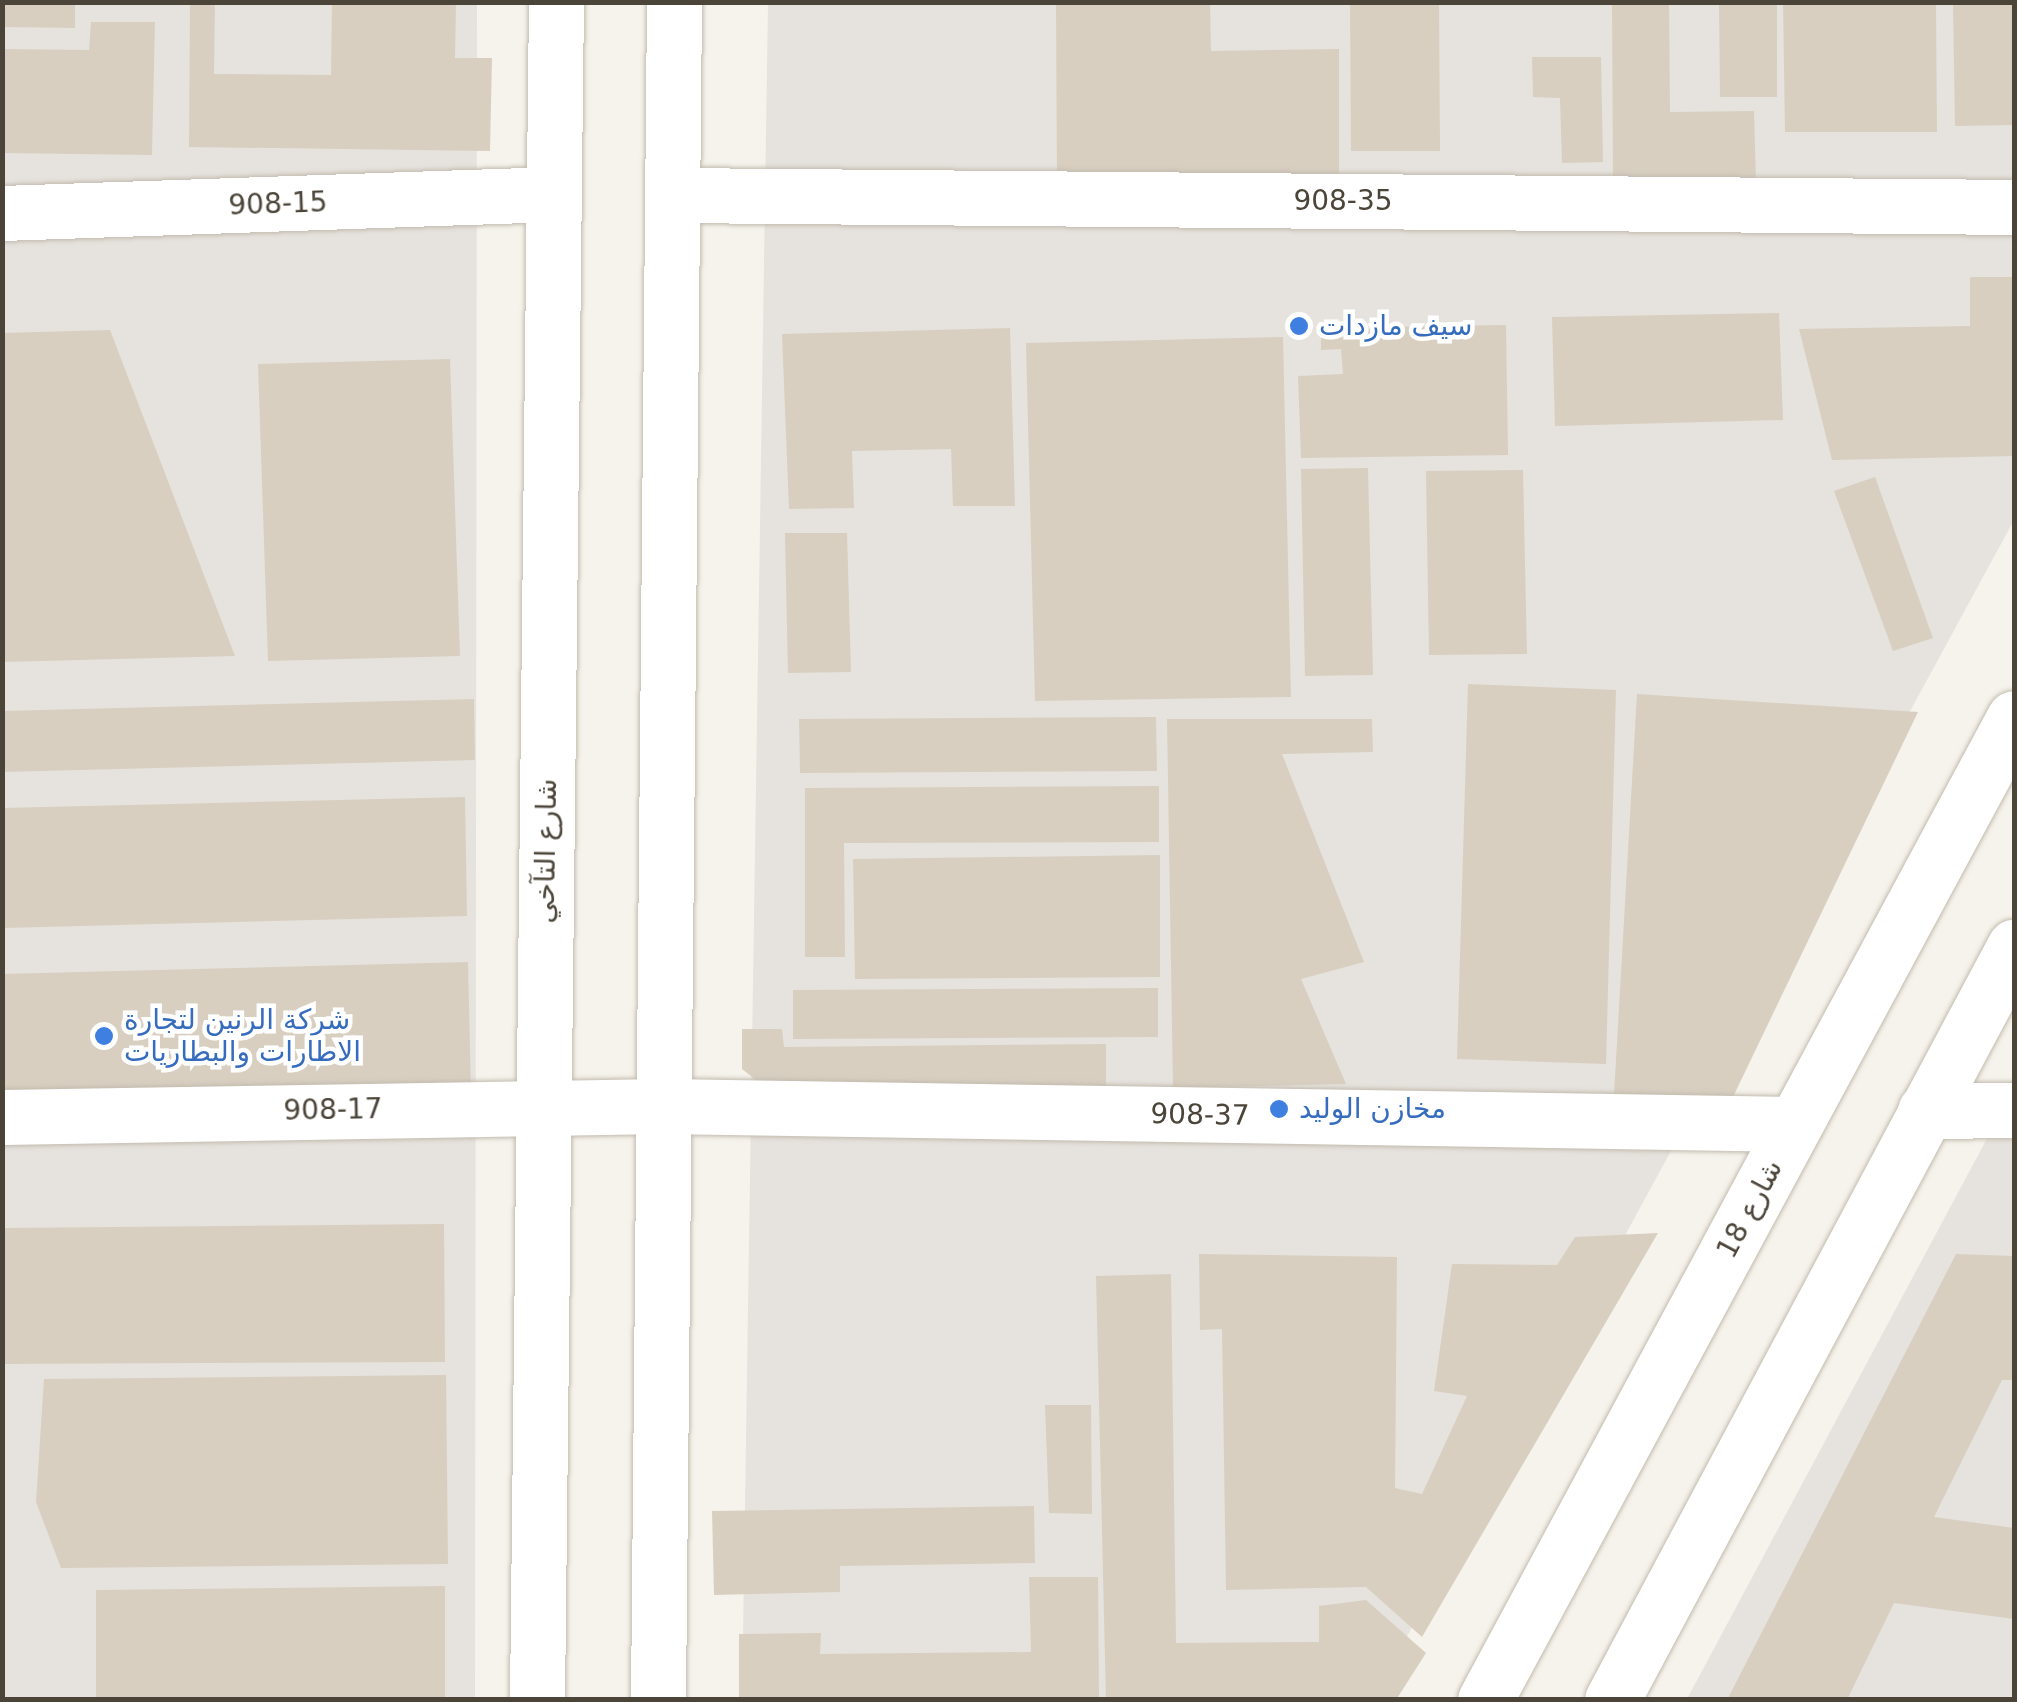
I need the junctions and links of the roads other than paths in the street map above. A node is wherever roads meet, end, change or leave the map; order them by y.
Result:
1 (556, 2) edge
2 (674, 2) edge
3 (554, 194) junction
4 (672, 195) junction
5 (2014, 207) edge
6 (2, 213) edge
7 (2014, 718) edge
8 (2014, 947) edge
9 (543, 1106) junction
10 (664, 1106) junction
11 (2014, 1110) edge
12 (1925, 1111) junction
13 (2, 1117) edge
14 (1796, 1124) junction
15 (537, 1700) edge
16 (658, 1700) edge
17 (1485, 1700) edge
18 (1612, 1700) edge

1 - 3 street, شارع التآخي
2 - 4 street
3 - 6 street, 908-15
3 - 9 street, شارع التآخي
4 - 5 street, 908-35
4 - 10 street
7 - 14 street, شارع 18
8 - 12 street
9 - 10 street, 908-17
9 - 13 street, 908-17
9 - 15 street, شارع التآخي
10 - 14 street, 908-37
10 - 16 street
11 - 12 street
12 - 18 street
14 - 17 street, شارع 18

